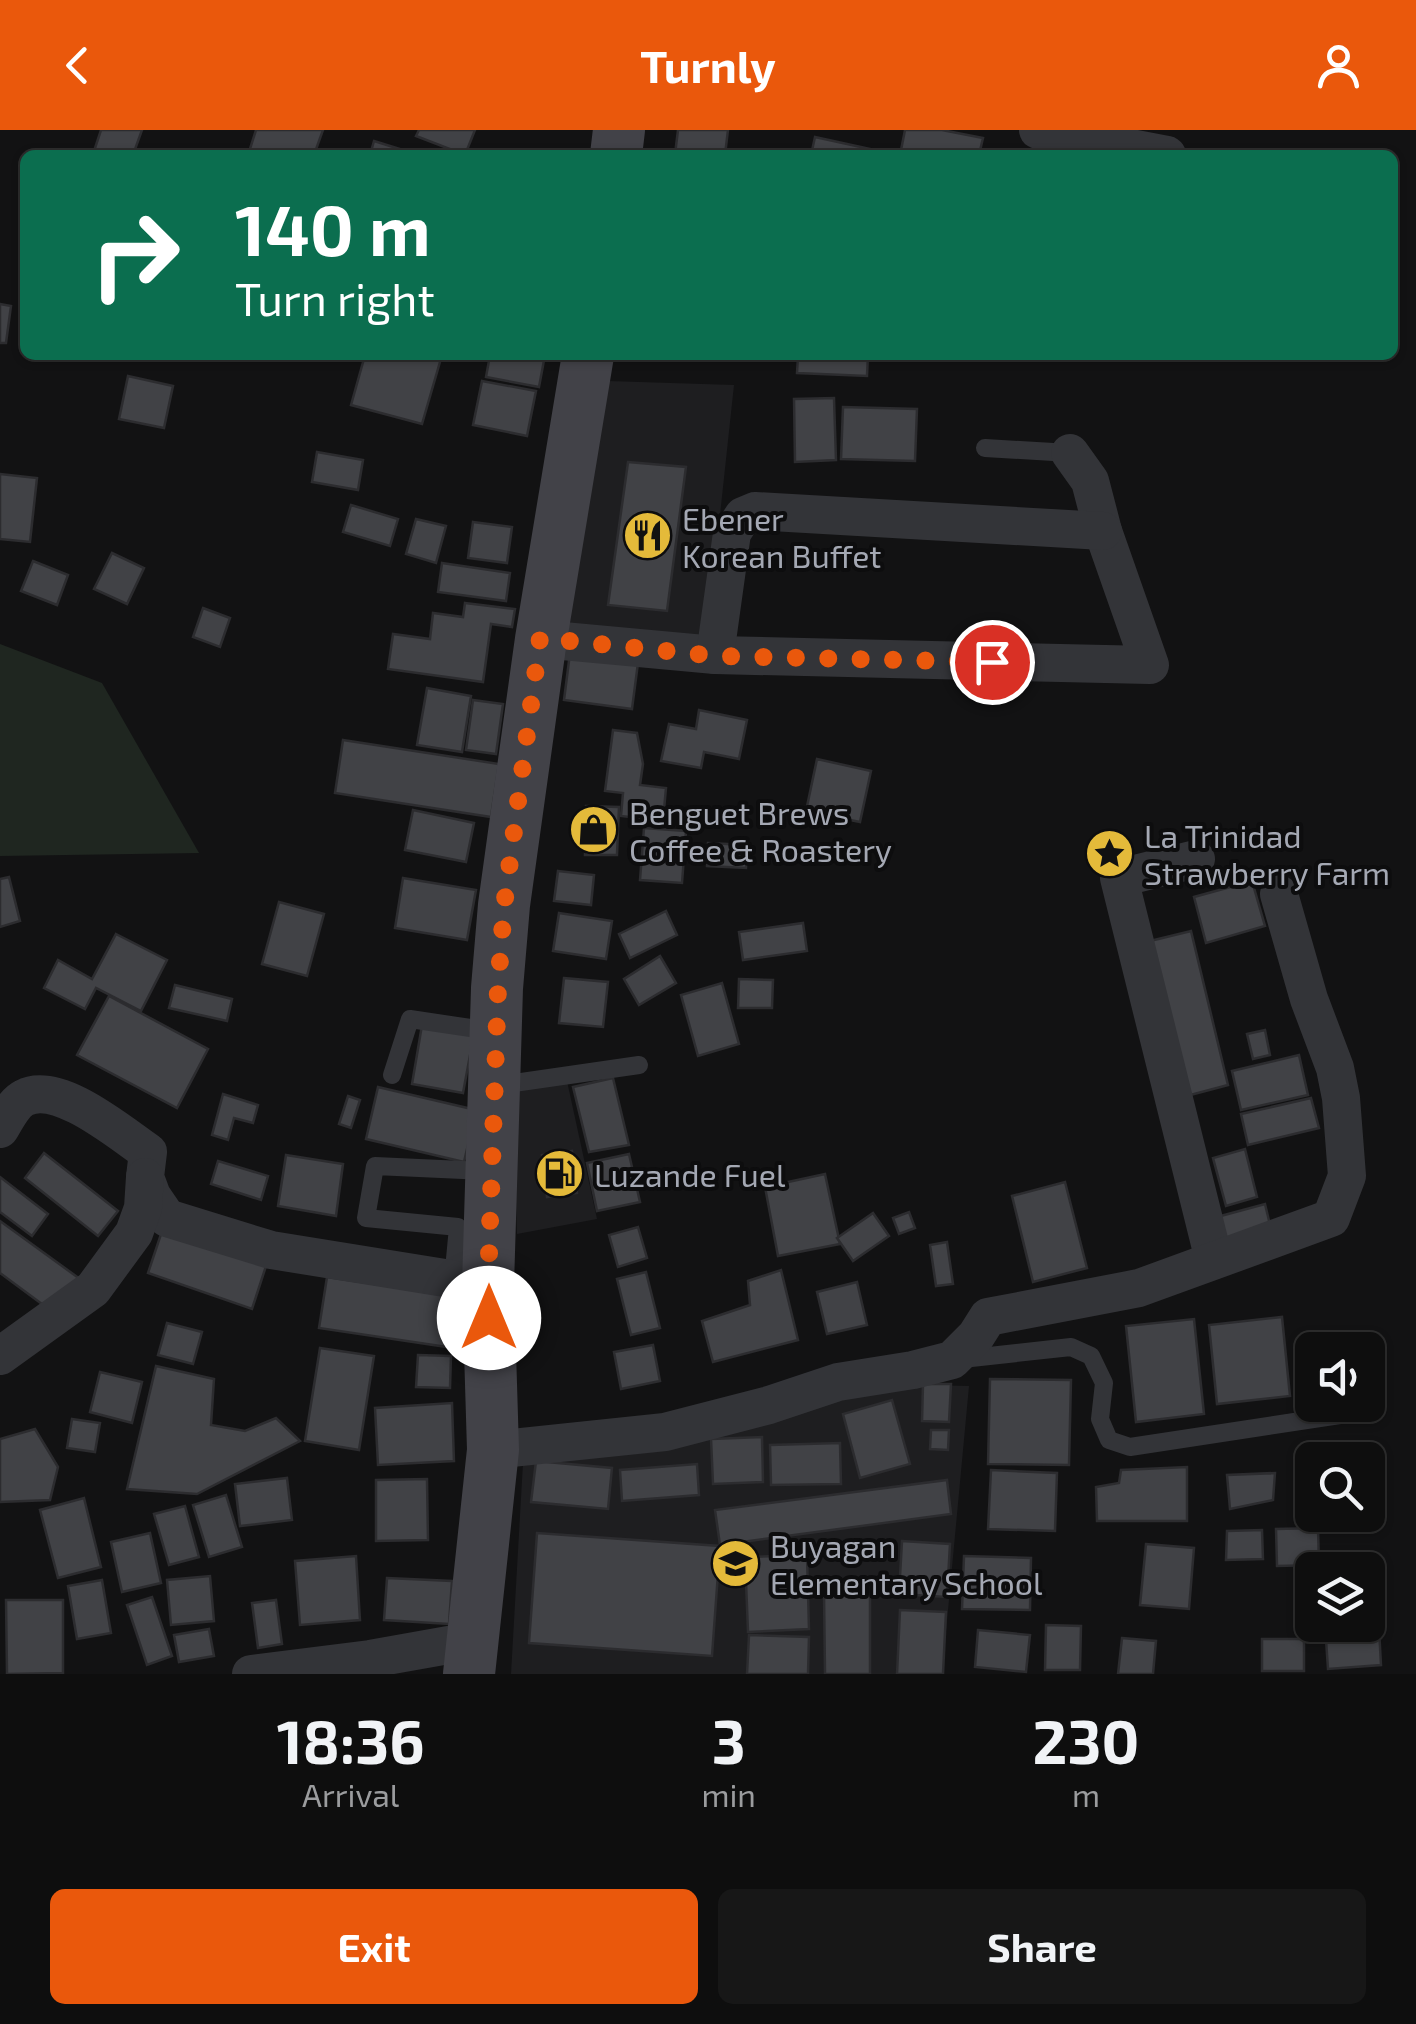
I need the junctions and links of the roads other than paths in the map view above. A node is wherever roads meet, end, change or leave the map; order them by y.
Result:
1 (1038, 130) edge
2 (1141, 150) edge
3 (587, 360) edge
4 (986, 448) dead end
5 (1070, 453) joint
6 (1104, 531) junction
7 (540, 638) junction
8 (716, 656) junction
9 (1196, 859) dead end
10 (1279, 894) dead end
11 (496, 1032) junction
12 (639, 1065) dead end
13 (392, 1075) dead end
14 (495, 1086) junction
15 (0, 1128) edge
16 (493, 1172) junction
17 (145, 1177) junction
18 (474, 1227) junction
19 (1214, 1260) junction
20 (470, 1282) junction
21 (0, 1356) edge
22 (952, 1360) junction
23 (1295, 1422) edge
24 (493, 1450) junction
25 (470, 1658) edge
26 (250, 1674) edge

1 - 2 street
3 - 7 main road
4 - 5 lane
5 - 6 street
6 - 8 street
6 - 8 street
7 - 8 street
7 - 11 main road
9 - 19 street
10 - 19 street
11 - 13 lane
11 - 14 main road
12 - 14 lane
14 - 16 main road
15 - 17 street
16 - 18 main road
16 - 18 lane
17 - 20 street
17 - 21 street
18 - 20 main road
19 - 22 street
20 - 24 main road
22 - 23 lane
22 - 24 street
24 - 25 main road
25 - 26 street

